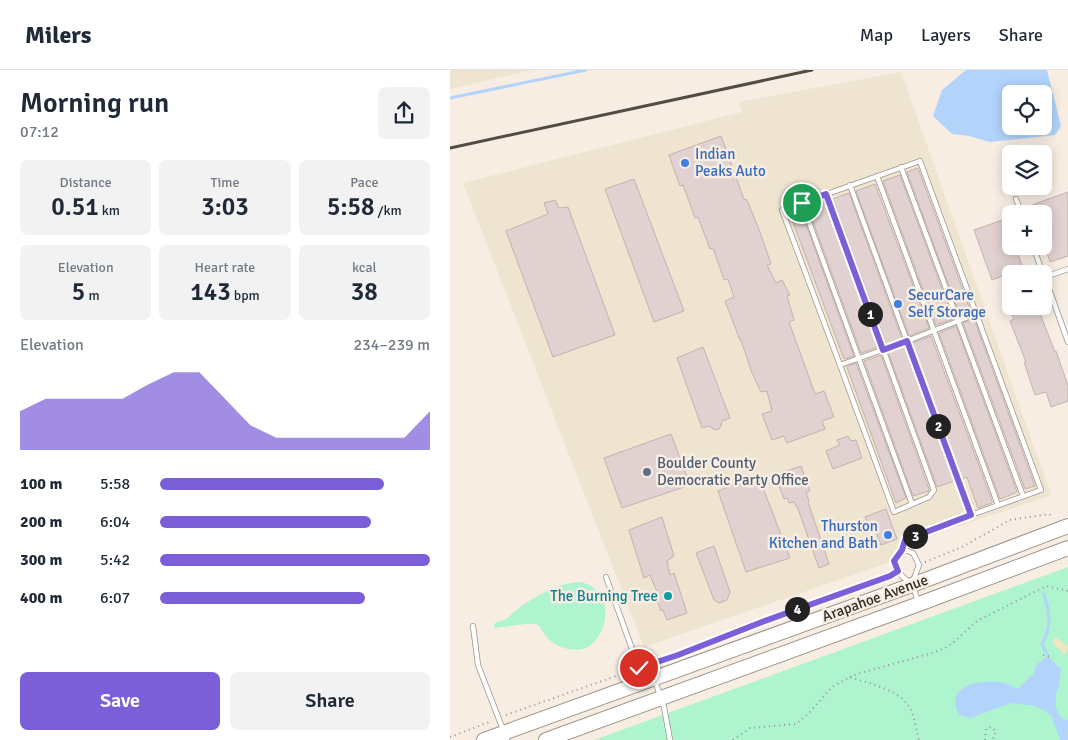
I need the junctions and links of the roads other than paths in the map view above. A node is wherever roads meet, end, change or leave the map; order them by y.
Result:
1 (901, 167) junction
2 (877, 176) junction
3 (850, 186) junction
4 (826, 194) junction
5 (1016, 199) dead end
6 (802, 203) junction
7 (1018, 205) edge
8 (1068, 269) edge
9 (1052, 273) edge
10 (1052, 297) edge
11 (976, 314) junction
12 (958, 321) junction
13 (934, 331) junction
14 (907, 341) junction
15 (1068, 342) edge
16 (883, 350) junction
17 (858, 358) junction
18 (840, 365) junction
19 (1023, 496) junction
20 (912, 504) junction
21 (998, 505) junction
22 (971, 515) junction
23 (1068, 526) edge
24 (1068, 548) edge
25 (902, 550) junction
26 (606, 576) dead end
27 (912, 584) junction
28 (919, 604) junction
29 (473, 626) dead end
30 (654, 678) junction
31 (661, 698) junction
32 (506, 736) edge
33 (484, 740) edge
34 (546, 740) edge
35 (670, 740) edge

1 - 2 lane
1 - 11 lane
1 - 12 lane
2 - 3 lane
2 - 13 lane
3 - 4 lane
3 - 14 lane
4 - 6 lane
4 - 16 lane
5 - 7 lane
6 - 17 lane
6 - 18 lane
8 - 9 lane
10 - 15 lane
11 - 12 lane
11 - 19 lane
12 - 13 lane
12 - 19 lane
13 - 14 lane
13 - 21 lane
14 - 16 lane
14 - 22 lane
16 - 17 lane
16 - 20 lane
17 - 18 lane
17 - 20 lane
18 - 20 lane
19 - 21 lane
21 - 22 lane
22 - 25 lane
23 - 27 main road, Arapahoe Avenue
24 - 28 main road, Arapahoe Avenue
25 - 27 lane
25 - 27 lane
26 - 30 lane
27 - 28 lane
27 - 30 main road, Arapahoe Avenue
28 - 31 main road, Arapahoe Avenue
29 - 32 lane
30 - 31 lane
30 - 32 main road, Arapahoe Avenue
31 - 34 main road, Arapahoe Avenue
31 - 35 lane
32 - 33 main road, Arapahoe Avenue

